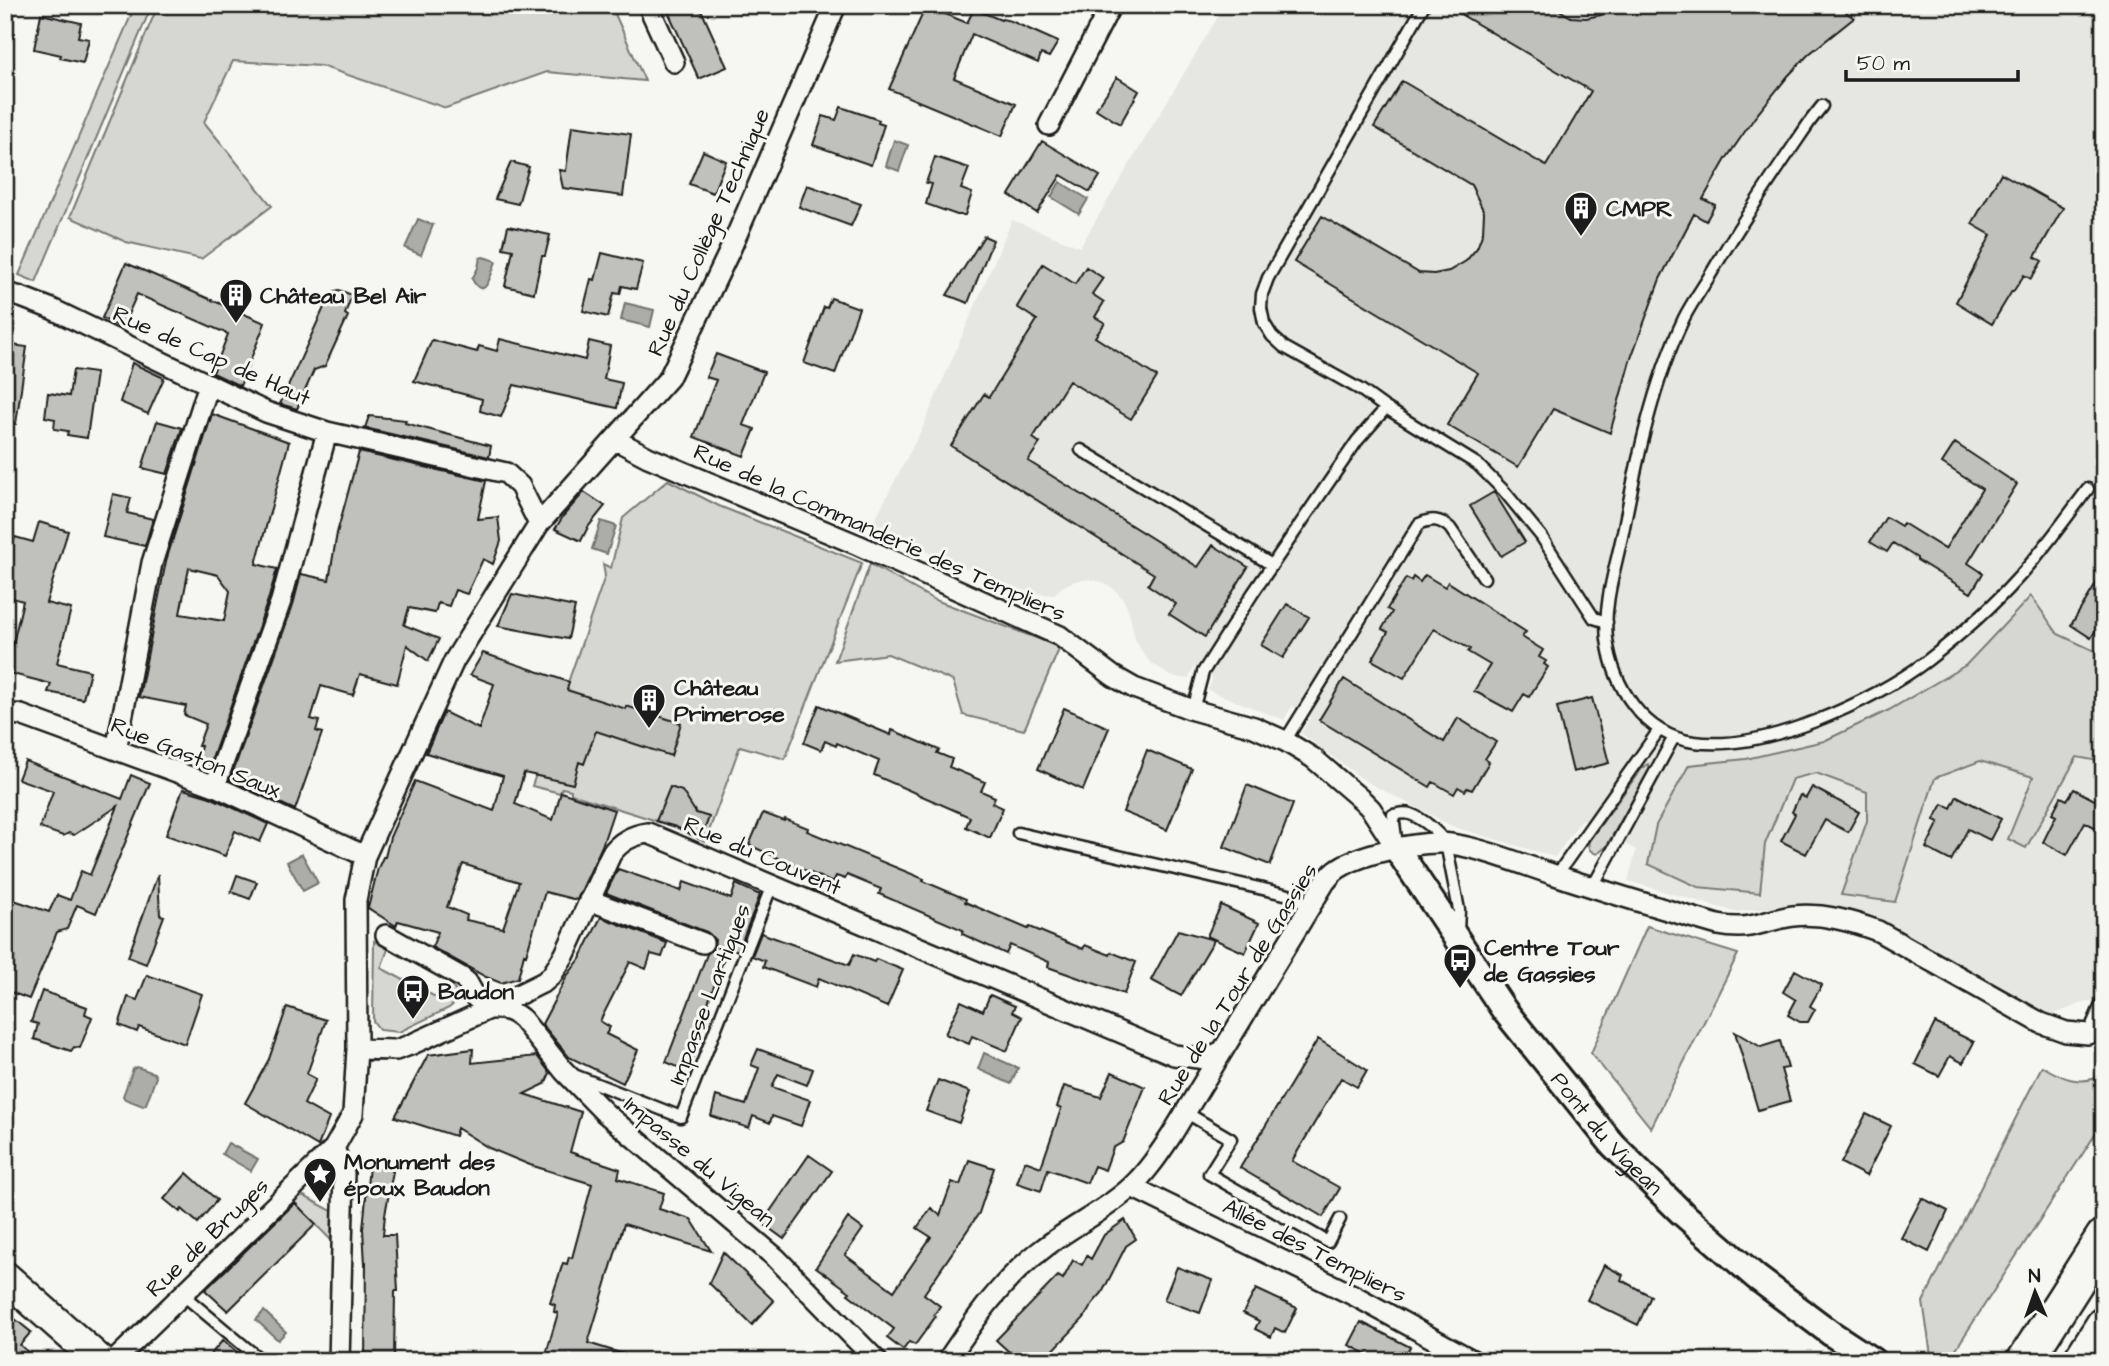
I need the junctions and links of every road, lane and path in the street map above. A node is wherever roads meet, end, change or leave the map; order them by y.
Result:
1 (648, 5) edge
2 (836, 5) edge
3 (1111, 5) edge
4 (1424, 5) edge
5 (674, 62) dead end
6 (1822, 106) dead end
7 (1049, 125) dead end
8 (5, 293) edge
9 (209, 384) junction
10 (1386, 408) junction
11 (327, 432) junction
12 (616, 440) junction
13 (1082, 450) dead end
14 (2088, 489) dead end
15 (539, 524) junction
16 (1272, 565) junction
17 (1484, 578) dead end
18 (1607, 622) junction
19 (1194, 709) junction
20 (5, 713) edge
21 (1660, 730) junction
22 (1674, 737) junction
23 (1285, 741) junction
24 (116, 750) junction
25 (215, 786) junction
26 (1018, 833) dead end
27 (1446, 844) junction
28 (1397, 849) junction
29 (365, 856) junction
30 (1556, 876) junction
31 (772, 885) junction
32 (1592, 888) junction
33 (589, 900) junction
34 (1310, 906) junction
35 (386, 935) dead end
36 (1457, 939) junction
37 (703, 943) dead end
38 (2104, 998) edge
39 (489, 1009) junction
40 (2088, 1034) joint
41 (357, 1049) junction
42 (1222, 1051) junction
43 (564, 1071) junction
44 (1185, 1112) junction
45 (334, 1148) junction
46 (1132, 1186) junction
47 (1340, 1219) dead end
48 (2104, 1237) edge
49 (11, 1286) edge
50 (182, 1294) junction
51 (2104, 1325) edge
52 (100, 1361) edge
53 (114, 1361) edge
54 (262, 1361) edge
55 (340, 1361) edge
56 (877, 1361) edge
57 (947, 1361) edge
58 (1474, 1361) edge
59 (1873, 1361) edge
60 (2025, 1361) edge
61 (2081, 1361) edge

1 - 5 street
2 - 12 street, Rue du Collège Technique
3 - 7 street
4 - 10 lane
6 - 18 lane
8 - 9 street, Rue de Cap de Haut
9 - 11 street, Rue de Cap de Haut
9 - 24 street
10 - 16 lane
10 - 18 lane
11 - 15 street, Rue de Cap de Haut
11 - 25 street
12 - 15 street, Rue du Collège Technique
12 - 19 street, Rue de la Commanderie des Templiers
13 - 16 lane
14 - 22 lane
15 - 29 street, Rue du Collège Technique
16 - 19 lane
17 - 23 lane
18 - 21 lane
19 - 23 street, Rue de la Commanderie des Templiers
20 - 24 street, Rue Gaston Saux
21 - 22 lane
21 - 30 lane
22 - 32 lane
23 - 28 street, Rue de la Commanderie des Templiers
24 - 25 street, Rue Gaston Saux
25 - 29 street, Rue Gaston Saux
26 - 34 lane
27 - 28 street, Rue de la Tour de Gassies
27 - 28 lane
27 - 30 street, Rue de la Tour de Gassies
27 - 36 lane
28 - 34 street, Rue de la Tour de Gassies
28 - 36 street, Pont du Vigean
29 - 41 street
30 - 32 street, Rue de la Tour de Gassies
31 - 33 street, Rue du Couvent
31 - 42 street, Rue du Couvent
31 - 43 lane, Impasse Lartigues
32 - 40 street, Rue de la Tour de Gassies
33 - 37 street
33 - 39 street, Rue du Couvent
34 - 42 street, Rue de la Tour de Gassies
35 - 39 street
36 - 59 street, Pont du Vigean
38 - 40 lane
39 - 41 street, Rue du Couvent
39 - 43 street, Impasse du Vigean
41 - 45 street
42 - 44 street, Rue de la Tour de Gassies
43 - 56 street, Impasse du Vigean
44 - 46 street, Rue de la Tour de Gassies
44 - 47 lane
45 - 50 street, Rue de Bruges
45 - 55 street
46 - 57 street, Rue de la Tour de Gassies
46 - 58 street, Allée des Templiers
48 - 60 highway
49 - 52 main road
50 - 53 street, Rue de Bruges
50 - 54 lane
51 - 61 highway

